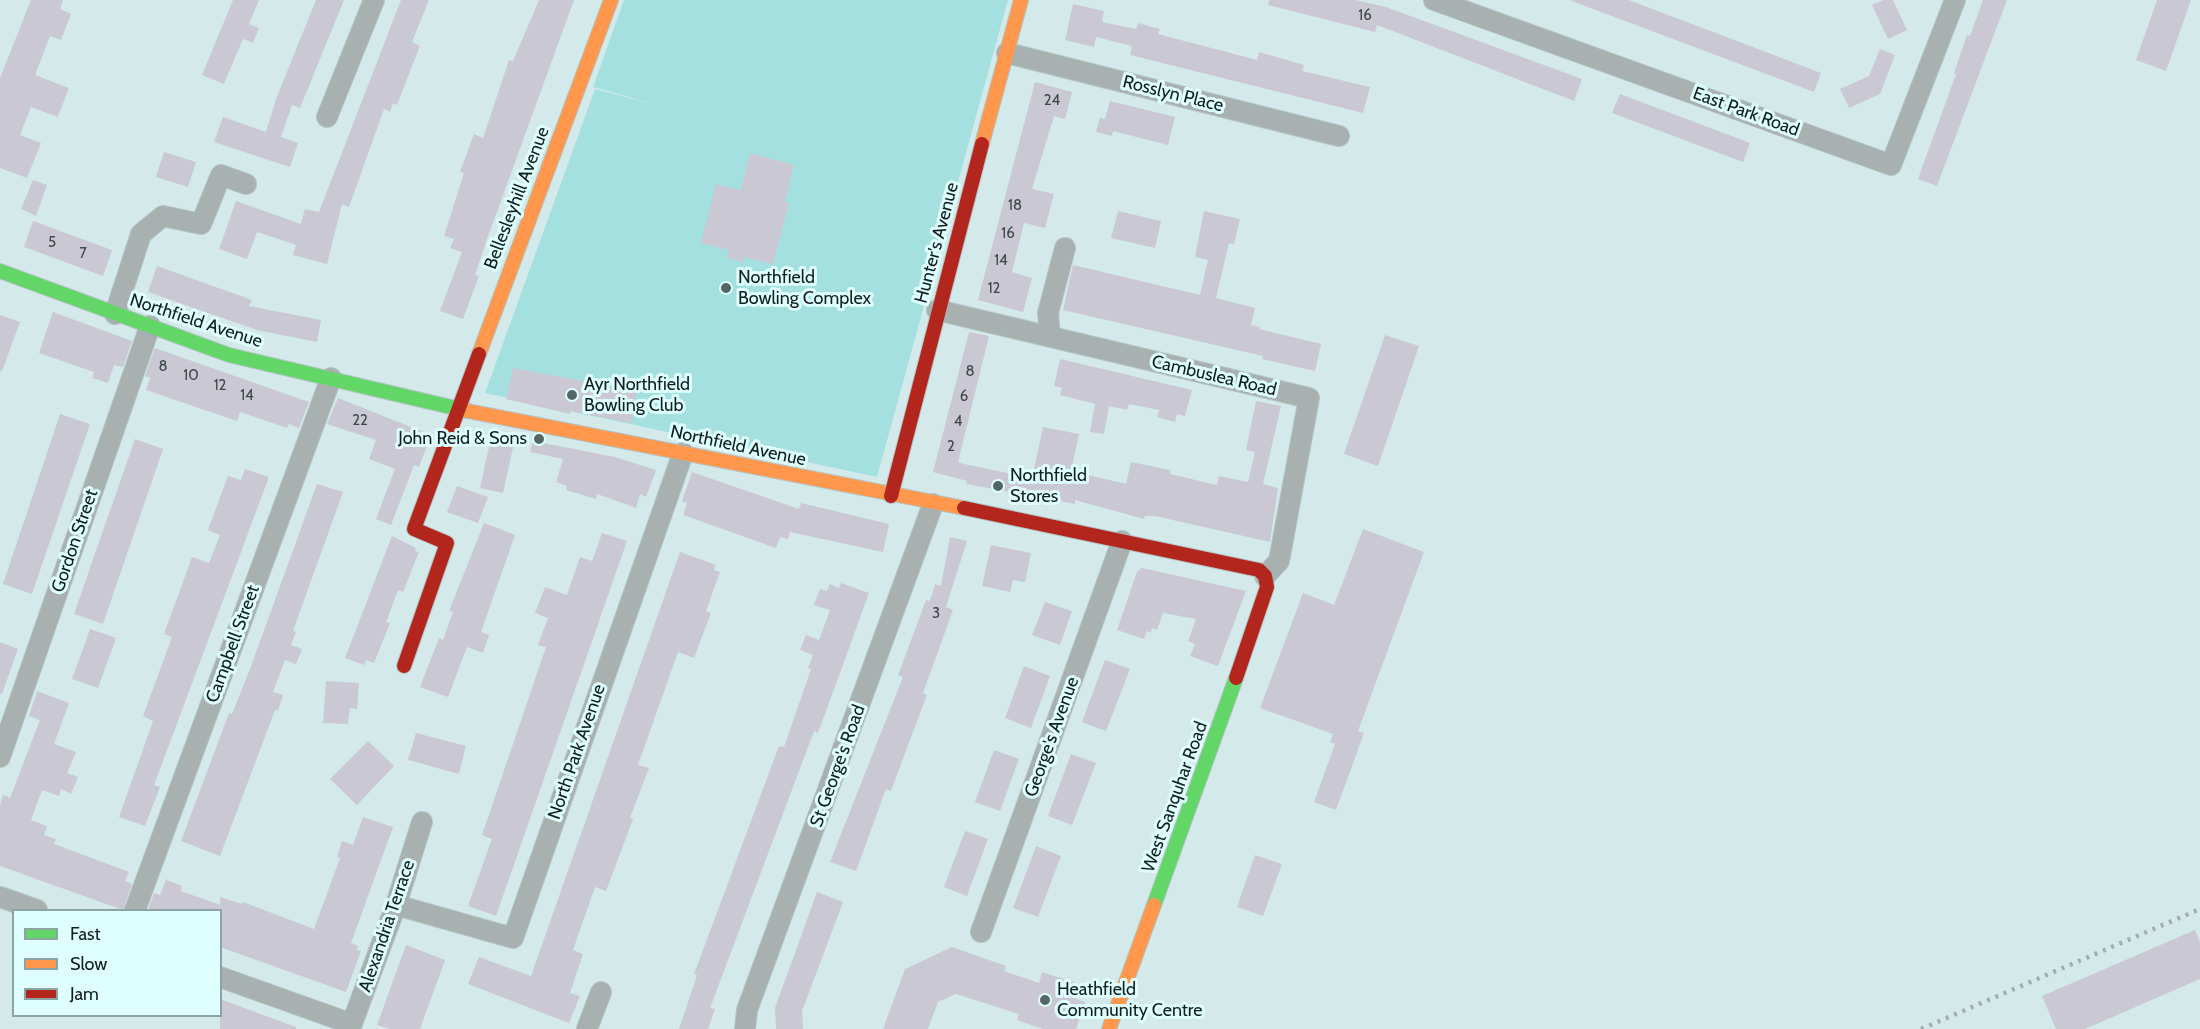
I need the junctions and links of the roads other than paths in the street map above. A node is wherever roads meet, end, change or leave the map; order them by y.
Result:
1 (374, 0) edge
2 (611, 0) edge
3 (1021, 0) edge
4 (1434, 0) edge
5 (1955, 0) edge
6 (1006, 53) junction
7 (327, 117) dead end
8 (1339, 136) dead end
9 (246, 184) dead end
10 (1065, 248) dead end
11 (0, 271) edge
12 (937, 310) junction
13 (115, 314) junction
14 (150, 326) junction
15 (1050, 337) junction
16 (331, 378) junction
17 (458, 410) junction
18 (683, 453) junction
19 (891, 496) junction
20 (933, 504) junction
21 (1122, 541) junction
22 (1265, 576) junction
23 (404, 666) dead end
24 (5, 723) edge
25 (0, 757) edge
26 (422, 822) dead end
27 (0, 897) edge
28 (396, 905) junction
29 (34, 909) edge
30 (135, 909) edge
31 (981, 932) dead end
32 (222, 978) edge
33 (602, 992) dead end
34 (351, 1027) edge
35 (587, 1029) edge
36 (745, 1029) edge
37 (1109, 1029) edge

1 - 7 street
2 - 17 street, Bellesleyhill Avenue
3 - 6 street, Hunter's Avenue
4 - 5 street, East Park Road
6 - 8 street, Rosslyn Place
6 - 12 street, Hunter's Avenue
9 - 13 street
10 - 15 street
11 - 13 street, Northfield Avenue
12 - 15 street, Cambuslea Road
12 - 19 street, Hunter's Avenue
13 - 14 street, Northfield Avenue
14 - 16 street, Northfield Avenue
14 - 24 street, Gordon Street
15 - 22 street, Cambuslea Road
16 - 17 street, Northfield Avenue
16 - 30 street, Campbell Street
17 - 18 street, Northfield Avenue
17 - 23 street, Bellesleyhill Avenue
18 - 19 street, Northfield Avenue
18 - 28 street, North Park Avenue
19 - 20 street, Northfield Avenue
20 - 21 street, Northfield Avenue
20 - 36 street, St George's Road
21 - 22 street, Northfield Avenue
21 - 31 street, George's Avenue
22 - 37 street, West Sanquhar Road
24 - 25 street, Gordon Street
26 - 28 street, Alexandria Terrace
27 - 29 street
28 - 34 street, Alexandria Terrace
32 - 34 street
33 - 35 street

